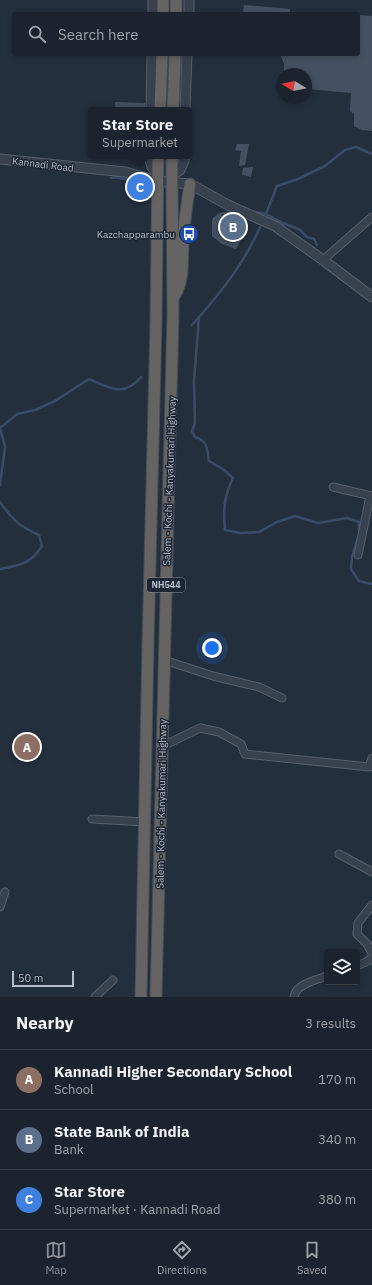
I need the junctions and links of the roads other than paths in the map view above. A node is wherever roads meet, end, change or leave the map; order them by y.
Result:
1 (153, 0) edge
2 (163, 0) edge
3 (176, 0) edge
4 (189, 0) edge
5 (153, 12) edge
6 (163, 12) edge
7 (176, 12) edge
8 (189, 12) edge
9 (152, 56) edge
10 (162, 56) edge
11 (175, 56) edge
12 (187, 56) edge
13 (151, 107) edge
14 (160, 107) edge
15 (173, 107) edge
16 (185, 107) edge
17 (0, 159) edge
18 (150, 159) edge
19 (158, 159) edge
20 (172, 159) edge
21 (184, 159) edge
22 (157, 178) junction
23 (172, 178) junction
24 (190, 184) junction
25 (372, 217) edge
26 (323, 260) junction
27 (372, 297) edge
28 (173, 299) junction
29 (333, 487) dead end
30 (371, 496) edge
31 (358, 555) dead end
32 (164, 660) junction
33 (282, 698) dead end
34 (163, 746) junction
35 (372, 758) edge
36 (92, 819) dead end
37 (145, 822) junction
38 (339, 854) dead end
39 (372, 872) edge
40 (5, 892) dead end
41 (372, 905) edge
42 (0, 907) edge
43 (372, 953) edge
44 (372, 957) edge
45 (360, 965) edge
46 (324, 977) edge
47 (113, 980) dead end
48 (95, 997) edge
49 (141, 997) edge
50 (156, 997) edge
51 (294, 997) edge

1 - 5 street
2 - 6 highway
3 - 7 highway
4 - 8 street
9 - 13 street
10 - 14 highway
11 - 15 highway
12 - 16 street
17 - 22 street, Kannadi Road
18 - 22 street
19 - 22 highway, Salem - Kochi - Kanyakumari Highway / NH544
20 - 23 highway, Salem - Kochi - Kanyakumari Highway / NH544
21 - 23 street
22 - 23 street, Kannadi Road
22 - 37 highway, Salem - Kochi - Kanyakumari Highway / NH544
23 - 24 street, Kannadi Road
23 - 28 highway, Salem - Kochi - Kanyakumari Highway / NH544
24 - 26 street
24 - 28 highway
25 - 26 street
26 - 27 street
28 - 32 highway, Salem - Kochi - Kanyakumari Highway / NH544
29 - 30 street
30 - 31 street
32 - 33 street
32 - 34 highway, Salem - Kochi - Kanyakumari Highway / NH544
34 - 35 street
34 - 50 highway, Salem - Kochi - Kanyakumari Highway / NH544
36 - 37 street
37 - 49 highway, Salem - Kochi - Kanyakumari Highway / NH544
38 - 39 street
40 - 42 street
41 - 43 street
44 - 45 street
46 - 51 street
47 - 48 street

